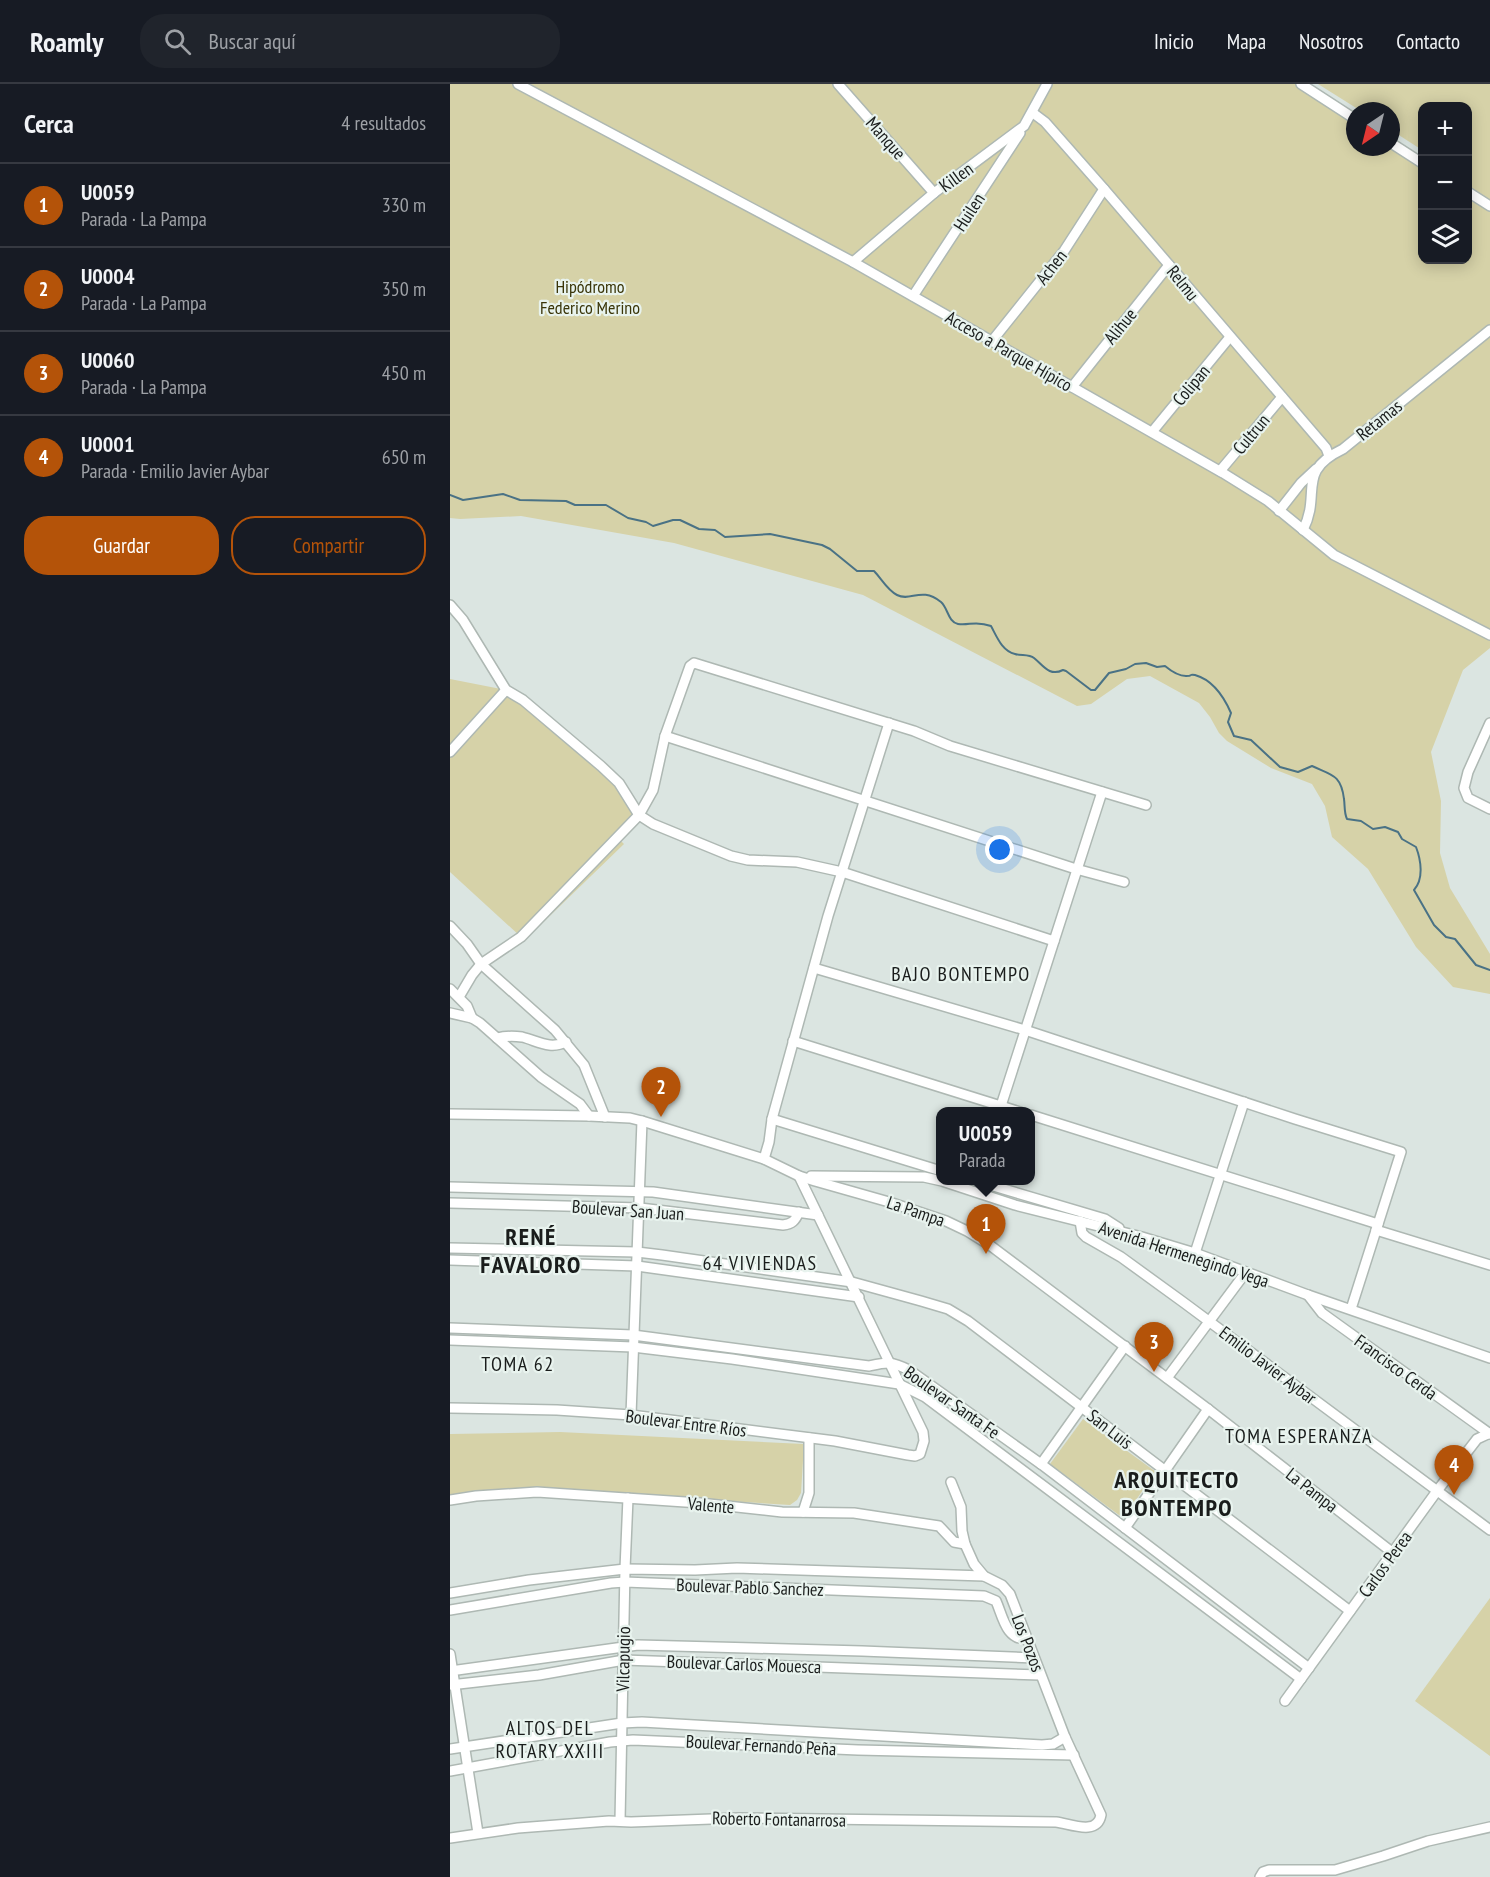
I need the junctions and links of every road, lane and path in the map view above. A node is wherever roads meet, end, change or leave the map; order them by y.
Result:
1 (518, 84) edge
2 (838, 84) edge
3 (1047, 84) edge
4 (1301, 84) edge
5 (1033, 113) junction
6 (1346, 113) edge
7 (1024, 126) junction
8 (1400, 149) edge
9 (1418, 160) edge
10 (1104, 189) junction
11 (933, 193) junction
12 (1472, 195) edge
13 (1490, 206) edge
14 (853, 262) junction
15 (1169, 265) junction
16 (913, 296) junction
17 (1490, 330) edge
18 (1230, 337) junction
19 (992, 341) junction
20 (1072, 387) junction
21 (1282, 397) junction
22 (1152, 432) junction
23 (1329, 456) junction
24 (1316, 469) junction
25 (1220, 471) junction
26 (1280, 511) junction
27 (1303, 530) junction
28 (450, 605) edge
29 (1490, 635) edge
30 (506, 690) junction
31 (889, 723) junction
32 (1490, 723) edge
33 (665, 736) junction
34 (450, 752) edge
35 (1102, 792) junction
36 (864, 799) junction
37 (1146, 805) dead end
38 (1490, 809) edge
39 (639, 815) junction
40 (1076, 869) junction
41 (842, 872) junction
42 (1124, 882) dead end
43 (450, 926) edge
44 (1054, 941) junction
45 (481, 964) junction
46 (814, 968) junction
47 (450, 988) edge
48 (459, 997) junction
49 (450, 1013) edge
50 (472, 1018) junction
51 (1025, 1030) junction
52 (497, 1038) junction
53 (793, 1041) junction
54 (566, 1042) junction
55 (1244, 1102) junction
56 (997, 1107) edge
57 (1000, 1107) edge
58 (450, 1114) edge
59 (589, 1116) junction
60 (1035, 1116) edge
61 (605, 1117) junction
62 (772, 1119) junction
63 (642, 1121) junction
64 (764, 1159) junction
65 (936, 1169) edge
66 (1220, 1175) junction
67 (799, 1176) junction
68 (936, 1180) edge
69 (952, 1185) edge
70 (978, 1185) edge
71 (991, 1185) edge
72 (450, 1187) edge
73 (639, 1191) junction
74 (979, 1193) junction
75 (450, 1203) edge
76 (640, 1208) junction
77 (798, 1212) junction
78 (818, 1215) junction
79 (1080, 1221) junction
80 (1377, 1227) junction
81 (1126, 1233) junction
82 (450, 1248) edge
83 (637, 1251) junction
84 (1195, 1253) junction
85 (450, 1260) edge
86 (1490, 1265) edge
87 (637, 1266) junction
88 (1245, 1272) junction
89 (852, 1282) junction
90 (1308, 1295) junction
91 (859, 1297) junction
92 (1351, 1310) junction
93 (1209, 1322) junction
94 (450, 1328) edge
95 (633, 1335) junction
96 (450, 1340) edge
97 (1125, 1346) junction
98 (633, 1347) junction
99 (1490, 1358) edge
100 (887, 1361) junction
101 (1167, 1378) junction
102 (899, 1384) junction
103 (1081, 1407) junction
104 (450, 1408) edge
105 (1208, 1409) junction
106 (631, 1415) junction
107 (1489, 1433) edge
108 (809, 1438) junction
109 (1041, 1464) junction
110 (1164, 1472) junction
111 (951, 1482) dead end
112 (1437, 1491) junction
113 (628, 1498) junction
114 (450, 1500) edge
115 (803, 1512) junction
116 (1125, 1528) junction
117 (1490, 1530) edge
118 (965, 1544) junction
119 (1392, 1554) junction
120 (625, 1569) junction
121 (984, 1576) junction
122 (624, 1582) junction
123 (450, 1593) edge
124 (450, 1610) edge
125 (1350, 1611) junction
126 (1027, 1639) junction
127 (624, 1646) junction
128 (450, 1654) edge
129 (1034, 1658) junction
130 (624, 1660) junction
131 (1309, 1668) junction
132 (452, 1671) edge
133 (1040, 1675) junction
134 (1301, 1679) junction
135 (453, 1685) edge
136 (1285, 1701) dead end
137 (622, 1723) junction
138 (1065, 1737) junction
139 (621, 1740) junction
140 (464, 1747) junction
141 (450, 1749) edge
142 (1074, 1755) junction
143 (467, 1768) junction
144 (450, 1771) edge
145 (1101, 1815) joint
146 (620, 1821) junction
147 (1490, 1827) edge
148 (478, 1833) junction
149 (450, 1838) edge
150 (1261, 1875) edge

1 - 14 street, Acceso a Parque Hípico
2 - 11 street, Manque
3 - 5 street, Killen
4 - 6 street
5 - 7 street, Killen
5 - 10 street, Relmu
7 - 11 street, Killen
7 - 16 street, Huilen
8 - 9 street
10 - 15 street, Relmu
10 - 19 street, Achen
11 - 14 street, Killen
12 - 13 street
14 - 16 street, Acceso a Parque Hípico
15 - 18 street, Relmu
15 - 20 street, Alihue
16 - 19 street, Acceso a Parque Hípico
17 - 23 street, Retamas
18 - 21 street, Relmu
18 - 22 street, Colipan
19 - 20 street, Acceso a Parque Hípico
20 - 22 street, Acceso a Parque Hípico
21 - 23 street, Relmu
21 - 25 street, Cultrun
22 - 25 street, Acceso a Parque Hípico
23 - 24 street, Retamas
24 - 26 street, Retamas
24 - 27 street
25 - 26 street, Acceso a Parque Hípico
26 - 27 street, Acceso a Parque Hípico
27 - 29 street, Acceso a Parque Hípico
28 - 30 street
30 - 34 street
30 - 39 street
31 - 33 street
31 - 35 street
31 - 36 street
32 - 38 street
33 - 36 street
33 - 39 street
35 - 37 street
35 - 40 street
36 - 40 street
36 - 41 street
39 - 41 street
39 - 45 street
40 - 42 street
40 - 44 street
41 - 44 street
41 - 46 street
43 - 45 street
44 - 51 street
45 - 48 street
45 - 54 street
46 - 51 street
46 - 53 street
47 - 48 street
48 - 50 street
49 - 50 street
50 - 52 street
51 - 55 street
51 - 57 street
52 - 54 street
52 - 59 street
53 - 56 street
53 - 62 street
54 - 61 street
55 - 66 street
55 - 80 street
58 - 59 street, La Pampa
59 - 61 street, La Pampa
60 - 66 street
61 - 63 street, La Pampa
62 - 64 street
62 - 65 street
63 - 64 street, La Pampa
63 - 73 street
64 - 67 street, La Pampa
66 - 80 street
66 - 84 street
67 - 68 street, Avenida Hermenegindo Vega
67 - 78 street
67 - 97 street, La Pampa
69 - 74 street, Avenida Hermenegindo Vega
70 - 74 street
71 - 81 street
72 - 73 street, Boulevar San Juan
73 - 76 street
73 - 77 street, Boulevar San Juan
74 - 79 street, Avenida Hermenegindo Vega
75 - 76 street, Boulevar San Juan
76 - 77 street, Boulevar San Juan
76 - 83 street
77 - 78 street, Boulevar San Juan
78 - 89 street
79 - 81 street, Avenida Hermenegindo Vega
79 - 93 street, Emilio Javier Aybar
80 - 86 street
80 - 92 street
81 - 84 street, Avenida Hermenegindo Vega
82 - 83 street, San Luis
83 - 87 street
83 - 89 street, San Luis
84 - 88 street, Avenida Hermenegindo Vega
85 - 87 street
87 - 91 street
87 - 95 street
88 - 90 street, Avenida Hermenegindo Vega
88 - 93 street
89 - 91 street
89 - 103 street, San Luis
90 - 92 street, Avenida Hermenegindo Vega
90 - 107 street, Francisco Cerda
91 - 100 street
92 - 99 street, Avenida Hermenegindo Vega
93 - 101 street
93 - 112 street, Emilio Javier Aybar
94 - 95 street, Boulevar Santa Fe
95 - 98 street
95 - 100 street, Boulevar Santa Fe
96 - 98 street, Boulevar Santa Fe
97 - 101 street, La Pampa
97 - 103 street
98 - 102 street, Boulevar Santa Fe
98 - 106 street
100 - 102 street
100 - 109 street, Boulevar Santa Fe
101 - 105 street, La Pampa
102 - 108 street, Boulevar Entre Ríos
102 - 134 street, Boulevar Santa Fe
103 - 109 street
103 - 110 street, San Luis
104 - 106 street, Boulevar Entre Ríos
105 - 110 street
105 - 119 street, La Pampa
106 - 108 street, Boulevar Entre Ríos
107 - 112 street, Carlos Perea
108 - 115 street
109 - 116 street, Boulevar Santa Fe
110 - 116 street
110 - 125 street, San Luis
111 - 118 street, Los Pozos
112 - 117 street, Emilio Javier Aybar
112 - 119 street, Carlos Perea
113 - 114 street, Valente
113 - 115 street, Valente
113 - 120 street, Vilcapugio
115 - 118 street, Valente
116 - 131 street, Boulevar Santa Fe
118 - 121 street, Los Pozos
119 - 125 street, Carlos Perea
120 - 121 street, Boulevar Pablo Sanchez
120 - 122 street, Vilcapugio
120 - 123 street, Boulevar Pablo Sanchez
121 - 126 street, Los Pozos
122 - 124 street, Boulevar Pablo Sanchez
122 - 126 street, Boulevar Pablo Sanchez
122 - 127 street, Vilcapugio
125 - 131 street, Carlos Perea
126 - 129 street, Los Pozos
127 - 129 street, Boulevar Carlos Mouesca
127 - 130 street, Vilcapugio
127 - 132 street, Boulevar Carlos Mouesca
128 - 132 street
129 - 133 street, Los Pozos
130 - 133 street, Boulevar Carlos Mouesca
130 - 135 street, Boulevar Carlos Mouesca
130 - 137 street, Vilcapugio
131 - 134 street, Carlos Perea
132 - 135 street
133 - 138 street, Los Pozos
134 - 136 street, Carlos Perea
135 - 140 street
137 - 138 street, Boulevar Fernando Peña
137 - 139 street, Vilcapugio
137 - 140 street, Boulevar Fernando Peña
138 - 142 street, Los Pozos
139 - 142 street, Boulevar Fernando Peña
139 - 143 street, Boulevar Fernando Peña
139 - 146 street, Vilcapugio
140 - 141 street, Boulevar Fernando Peña
140 - 143 street
142 - 145 street, Los Pozos
143 - 144 street, Boulevar Fernando Peña
143 - 148 street
145 - 146 street, Roberto Fontanarrosa
146 - 148 street, Roberto Fontanarrosa
147 - 150 street
148 - 149 street, Roberto Fontanarrosa

